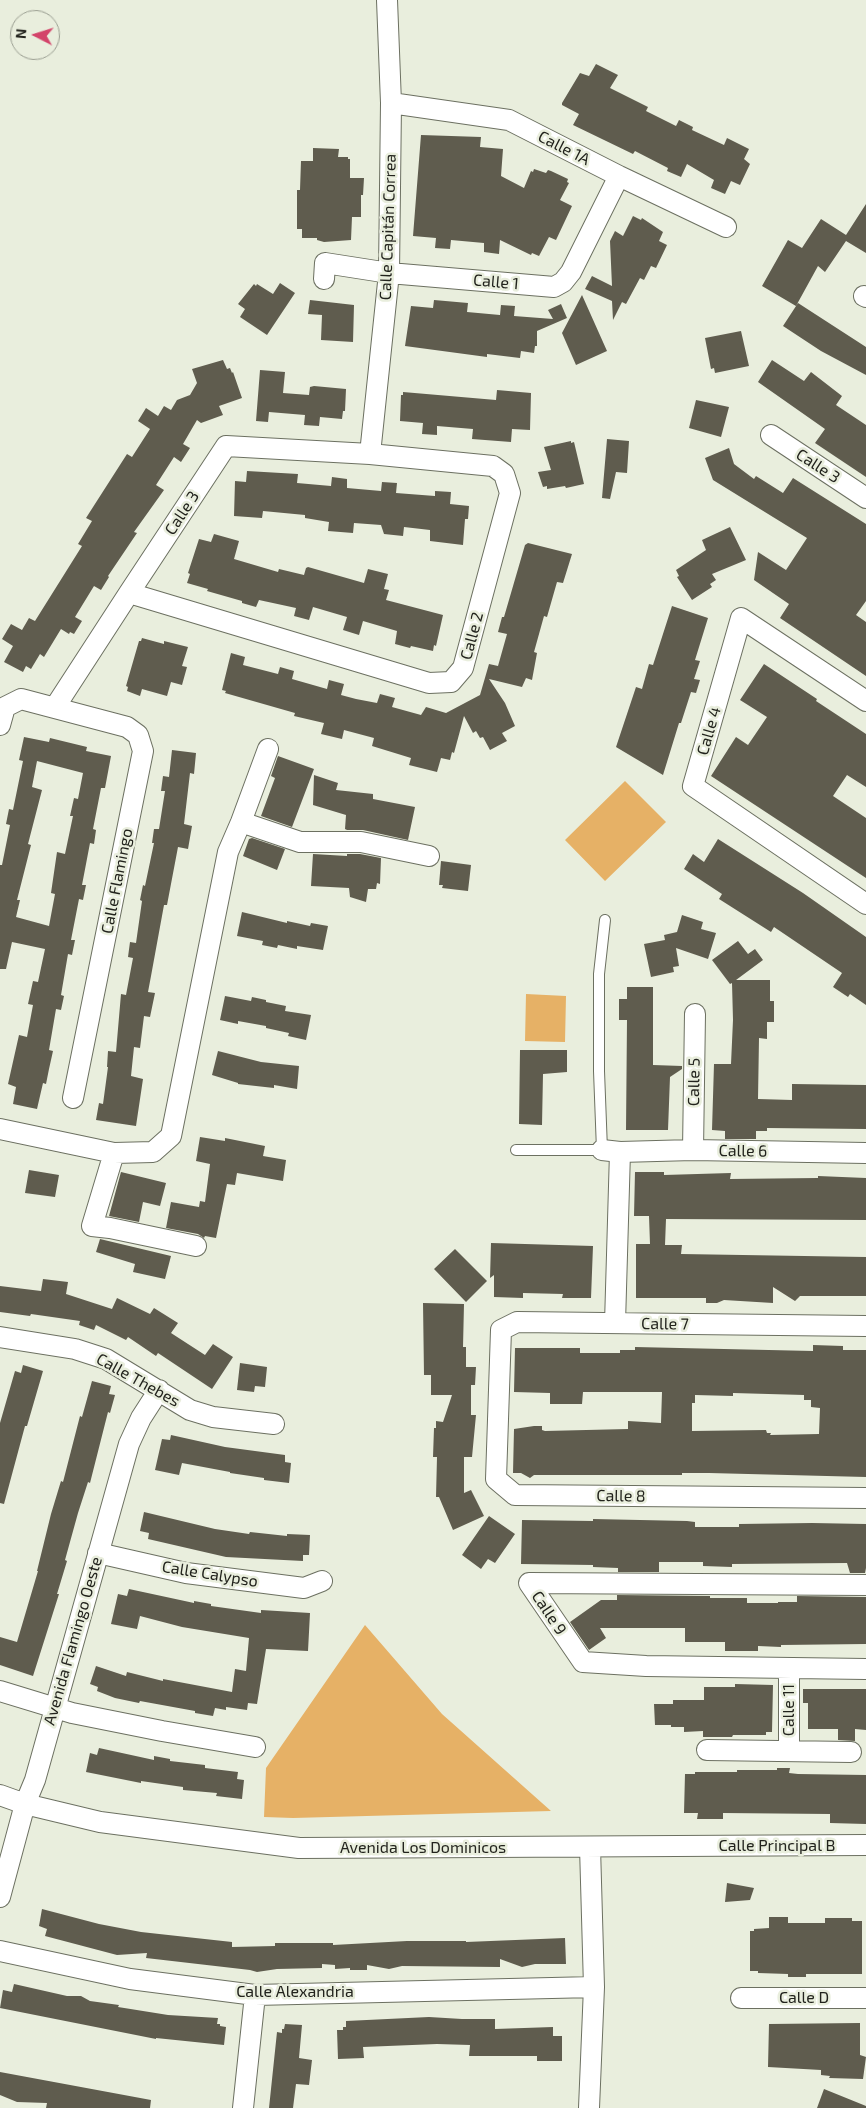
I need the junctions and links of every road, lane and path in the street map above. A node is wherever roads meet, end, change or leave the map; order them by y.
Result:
1 (387, 0) edge
2 (391, 103) junction
3 (619, 176) junction
4 (726, 227) dead end
5 (389, 272) junction
6 (324, 279) dead end
7 (771, 435) dead end
8 (373, 454) junction
9 (866, 498) edge
10 (129, 593) junction
11 (866, 701) edge
12 (62, 709) junction
13 (0, 725) edge
14 (268, 749) dead end
15 (242, 822) junction
16 (429, 856) dead end
17 (866, 904) edge
18 (605, 920) dead end
19 (695, 1014) dead end
20 (73, 1098) dead end
21 (0, 1129) edge
22 (516, 1150) dead end
23 (693, 1150) junction
24 (611, 1151) junction
25 (114, 1153) junction
26 (866, 1153) edge
27 (196, 1246) dead end
28 (615, 1323) junction
29 (866, 1326) edge
30 (0, 1337) edge
31 (500, 1366) joint
32 (159, 1390) junction
33 (274, 1424) dead end
34 (866, 1498) edge
35 (98, 1553) junction
36 (322, 1581) dead end
37 (866, 1585) edge
38 (790, 1668) junction
39 (866, 1669) edge
40 (0, 1691) edge
41 (54, 1708) junction
42 (255, 1747) dead end
43 (707, 1750) dead end
44 (789, 1751) junction
45 (851, 1752) dead end
46 (0, 1796) edge
47 (25, 1804) junction
48 (866, 1845) edge
49 (689, 1846) joint
50 (590, 1847) junction
51 (0, 1897) edge
52 (0, 1951) edge
53 (594, 1987) junction
54 (255, 1994) junction
55 (741, 1998) dead end
56 (866, 1998) edge
57 (243, 2108) edge
58 (589, 2108) edge

1 - 2 street, Calle Capitán Correa
2 - 3 street, Calle 1A
2 - 5 street, Calle Capitán Correa
3 - 4 street, Calle 1A
3 - 5 street, Calle 1
5 - 6 street, Calle 1
5 - 8 street, Calle Capitán Correa
7 - 9 street, Calle 3
8 - 10 street, Calle 3
8 - 10 street, Calle 2
10 - 12 street, Calle 3
11 - 17 street, Calle 4
12 - 13 street, Calle Flamingo
12 - 20 street, Calle Flamingo
14 - 15 street
15 - 16 street
15 - 25 street
18 - 24 lane
19 - 23 street, Calle 5
21 - 25 street
22 - 24 lane
23 - 24 street, Calle 6
23 - 26 street, Calle 6
24 - 28 street
25 - 27 street
28 - 29 street, Calle 7
28 - 31 street, Calle 7
30 - 32 street, Calle Thebes
31 - 34 street, Calle 8
32 - 33 street, Calle Thebes
32 - 35 street, Avenida Flamingo Oeste
35 - 36 street, Calle Calypso
35 - 41 street, Avenida Flamingo Oeste
37 - 38 street, Calle 9
38 - 39 street, Calle 9
38 - 44 street, Calle 11
40 - 41 street
41 - 42 street
41 - 47 street, Avenida Flamingo Oeste
43 - 44 street, Calle 11
44 - 45 street, Calle 11
46 - 47 street, Avenida Los Dominicos
47 - 50 street, Avenida Los Dominicos
47 - 51 street, Avenida Flamingo Oeste
48 - 49 street, Calle Principal B
49 - 50 street, Avenida Los Dominicos
50 - 53 street
52 - 54 street, Calle Alexandria
53 - 54 street, Calle Alexandria
53 - 58 street
54 - 57 street
55 - 56 street, Calle D

